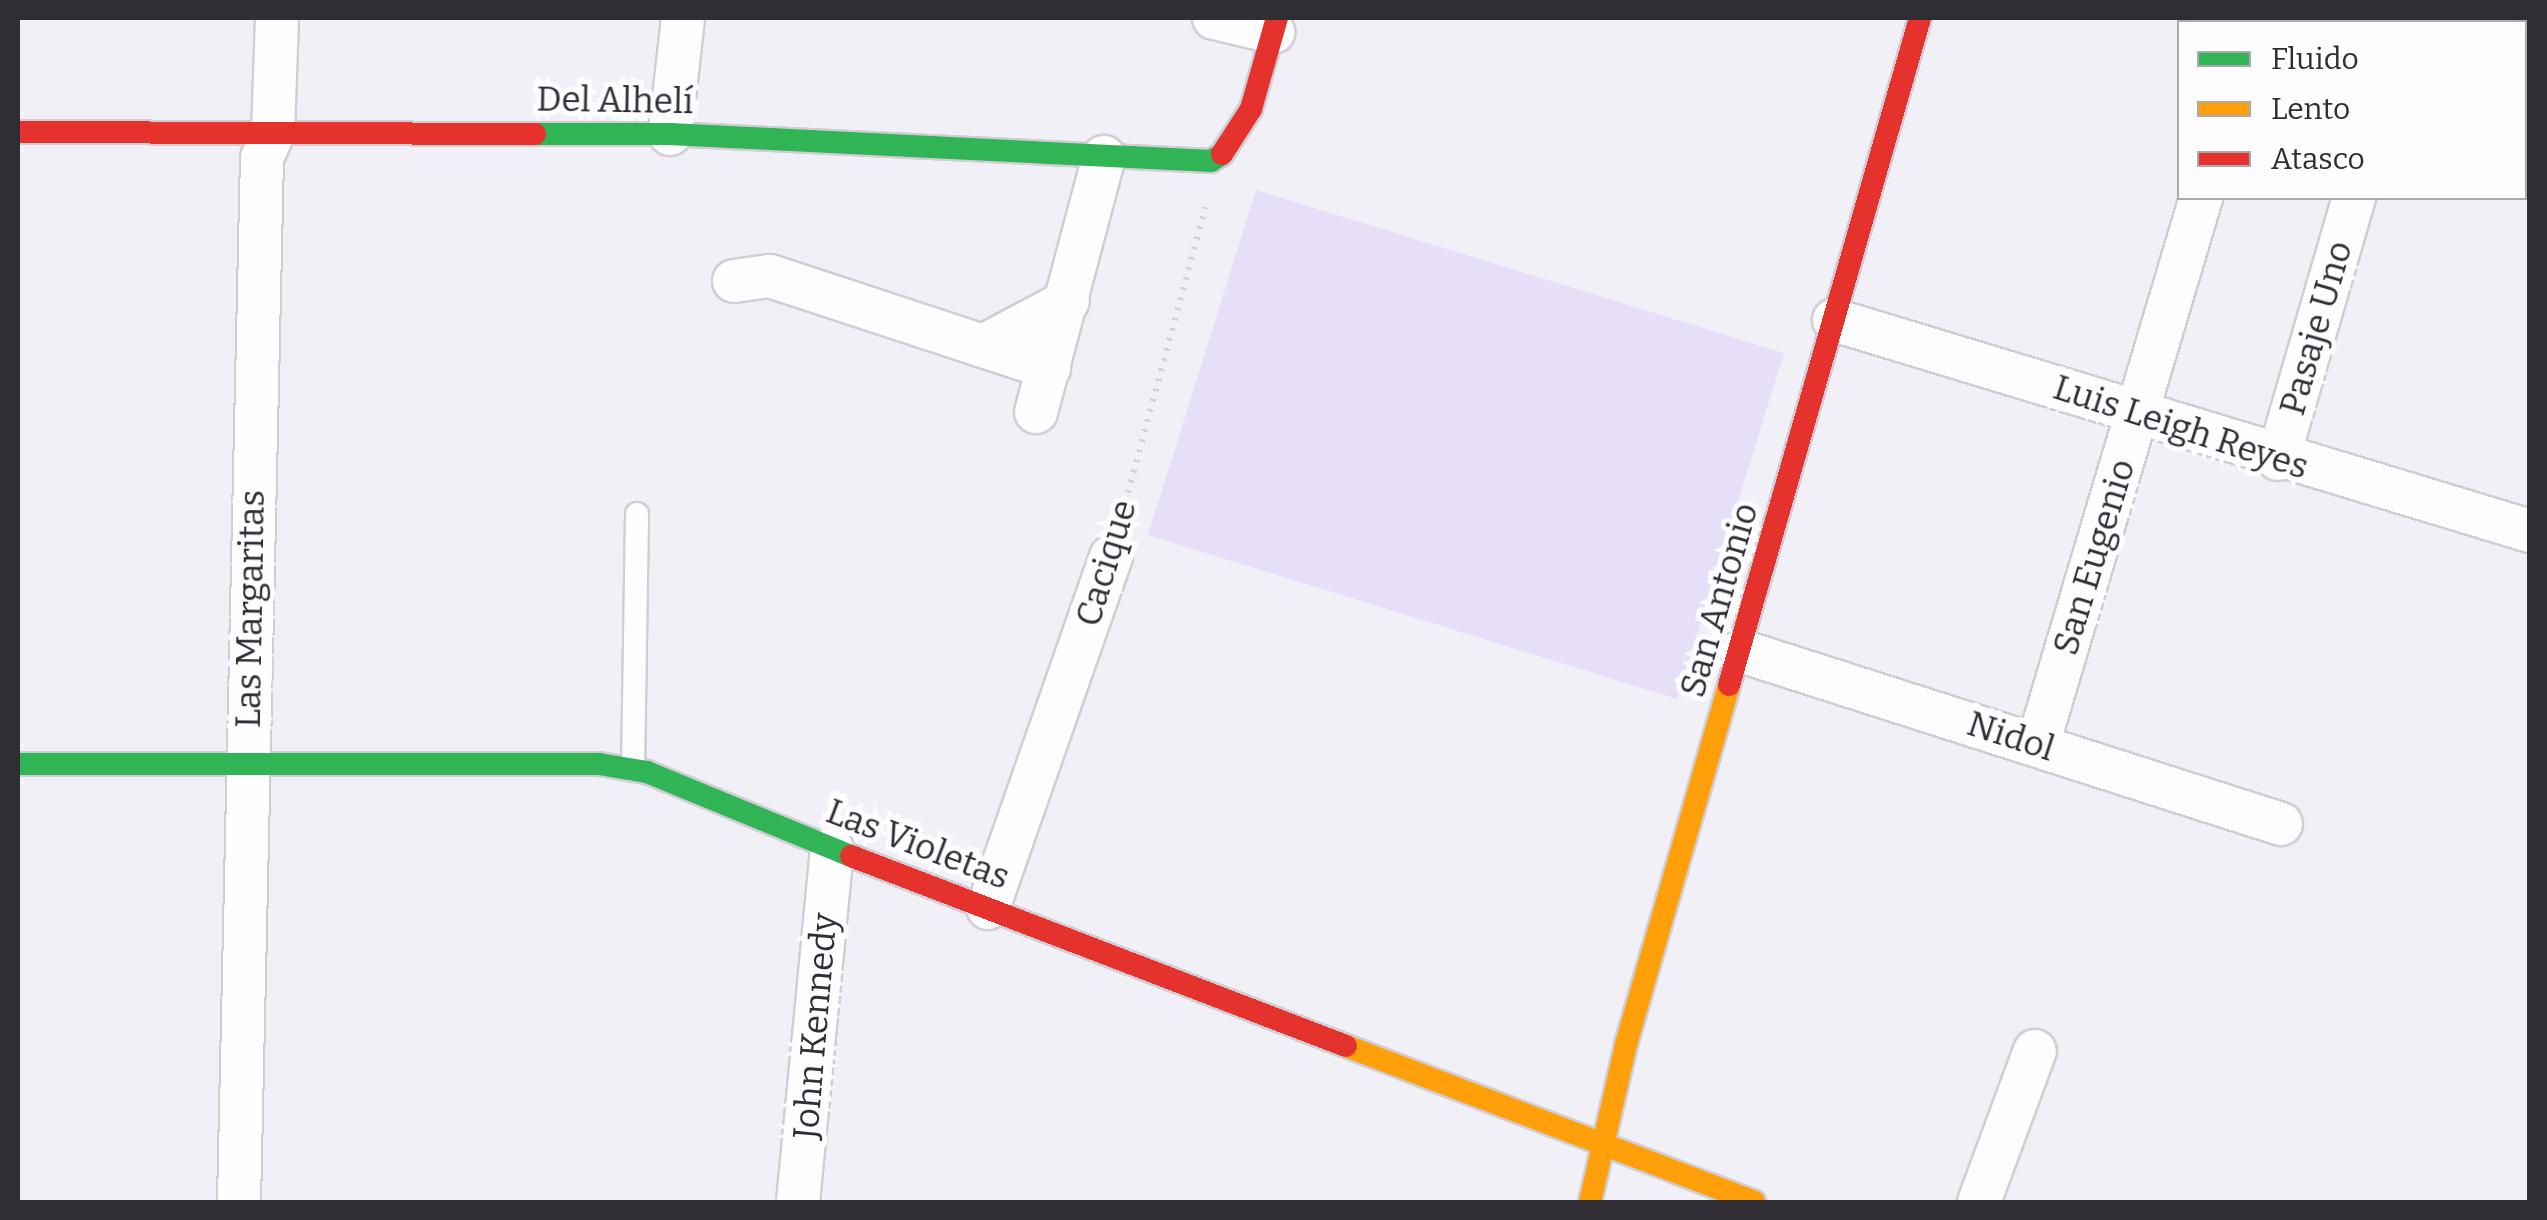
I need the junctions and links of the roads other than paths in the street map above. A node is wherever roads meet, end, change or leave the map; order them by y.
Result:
1 (277, 18) edge
2 (684, 18) edge
3 (1214, 18) edge
4 (1920, 18) edge
5 (1275, 25) edge
6 (18, 132) edge
7 (273, 133) junction
8 (670, 134) junction
9 (1104, 157) junction
10 (2200, 200) edge
11 (2353, 200) edge
12 (734, 280) dead end
13 (1068, 301) junction
14 (1834, 320) junction
15 (983, 346) junction
16 (1048, 368) junction
17 (2138, 411) junction
18 (1036, 412) dead end
19 (2278, 459) junction
20 (637, 514) dead end
21 (2530, 531) edge
22 (1111, 557) road end
23 (1741, 650) junction
24 (2038, 744) junction
25 (250, 761) junction
26 (18, 764) edge
27 (634, 770) junction
28 (2280, 824) dead end
29 (832, 850) junction
30 (988, 908) junction
31 (2035, 1051) dead end
32 (1600, 1144) junction
33 (239, 1202) edge
34 (798, 1202) edge
35 (1590, 1202) edge
36 (1754, 1202) edge
37 (1979, 1202) edge

1 - 7 street, Las Margaritas
2 - 8 street
3 - 5 street
4 - 14 street, San Antonio
5 - 9 street, Del Alhelí
6 - 7 street, Del Alhelí
7 - 8 street, Del Alhelí
7 - 25 street, Las Margaritas
8 - 9 street, Del Alhelí
9 - 13 street
10 - 17 street, San Eugenio
11 - 19 street, Pasaje Uno
12 - 15 street
13 - 15 street
13 - 16 street
14 - 17 street, Luis Leigh Reyes
14 - 23 street, San Antonio
15 - 16 street
16 - 18 street
17 - 19 street, Luis Leigh Reyes
17 - 24 street, San Eugenio
19 - 21 street, Luis Leigh Reyes
20 - 27 lane
22 - 30 street, Cacique
23 - 24 street, Nidol
23 - 32 street, San Antonio
24 - 28 street, Nidol
25 - 26 street, Las Violetas
25 - 27 street, Las Violetas
25 - 33 street, Las Margaritas
27 - 29 street, Las Violetas
29 - 30 street, Las Violetas
29 - 34 street, John Kennedy
30 - 32 street, Las Violetas
31 - 37 street
32 - 35 street, San Antonio
32 - 36 street, Las Violetas

